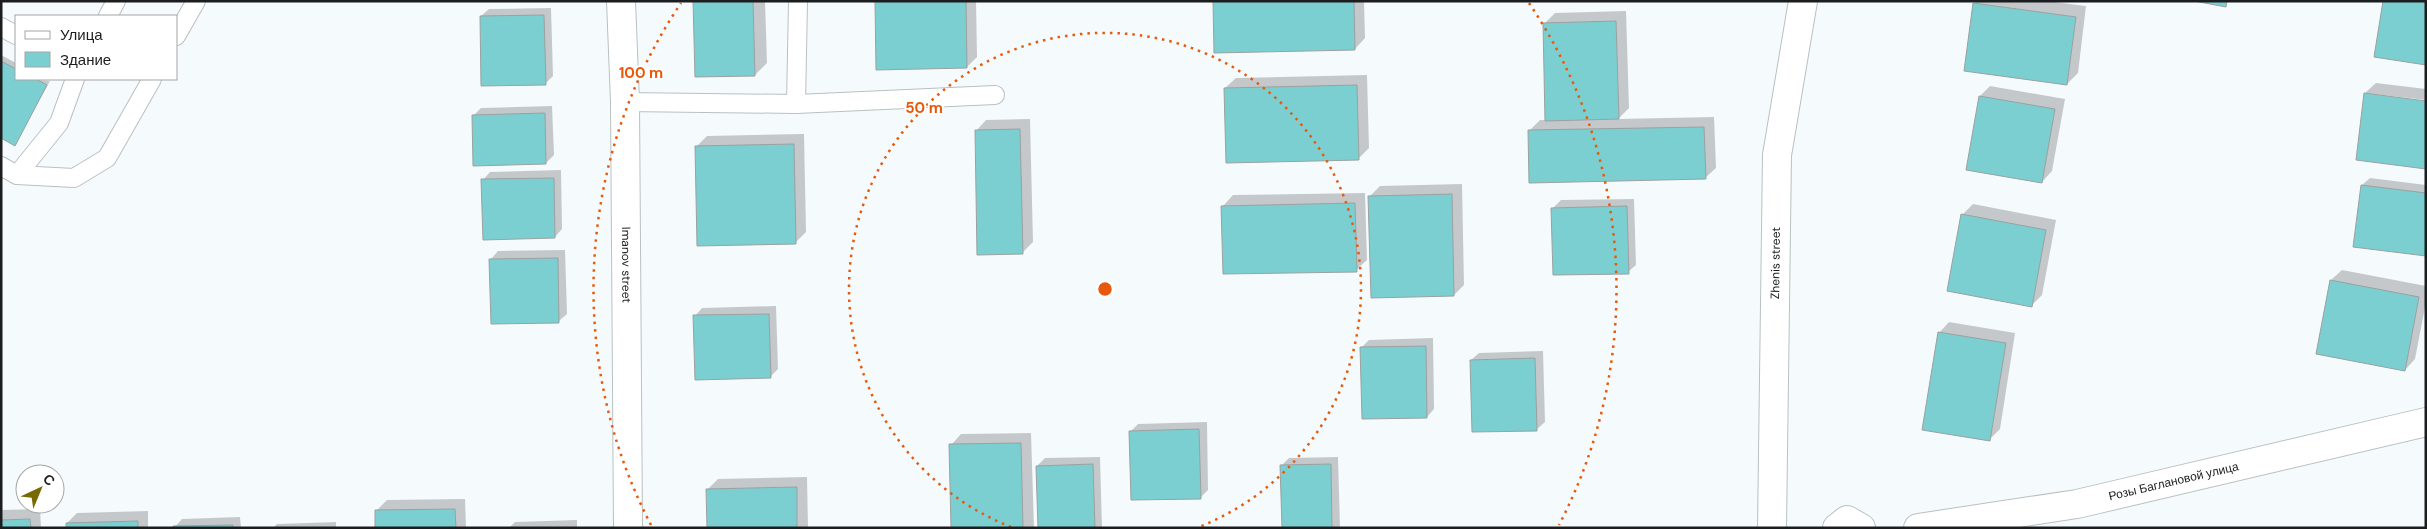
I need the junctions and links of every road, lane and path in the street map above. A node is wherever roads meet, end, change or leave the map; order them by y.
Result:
1 (116, 1) edge
2 (196, 1) edge
3 (621, 1) edge
4 (798, 1) edge
5 (1803, 1) edge
6 (109, 15) edge
7 (1, 26) edge
8 (178, 32) edge
9 (15, 34) edge
10 (75, 80) edge
11 (151, 80) edge
12 (995, 95) dead end
13 (625, 102) junction
14 (796, 104) junction
15 (1, 166) edge
16 (18, 175) junction
17 (2426, 422) edge
18 (628, 528) edge
19 (1772, 528) edge
20 (1837, 528) edge
21 (1861, 528) edge
22 (1918, 528) edge

1 - 6 lane
2 - 8 lane
3 - 13 street, Imanov street
4 - 14 lane
5 - 19 street, Zhenis street
7 - 9 lane
10 - 16 lane
11 - 16 lane
12 - 14 lane
13 - 14 lane
13 - 18 street, Imanov street
15 - 16 lane
17 - 22 street, Розы Баглановой улица
20 - 21 street

